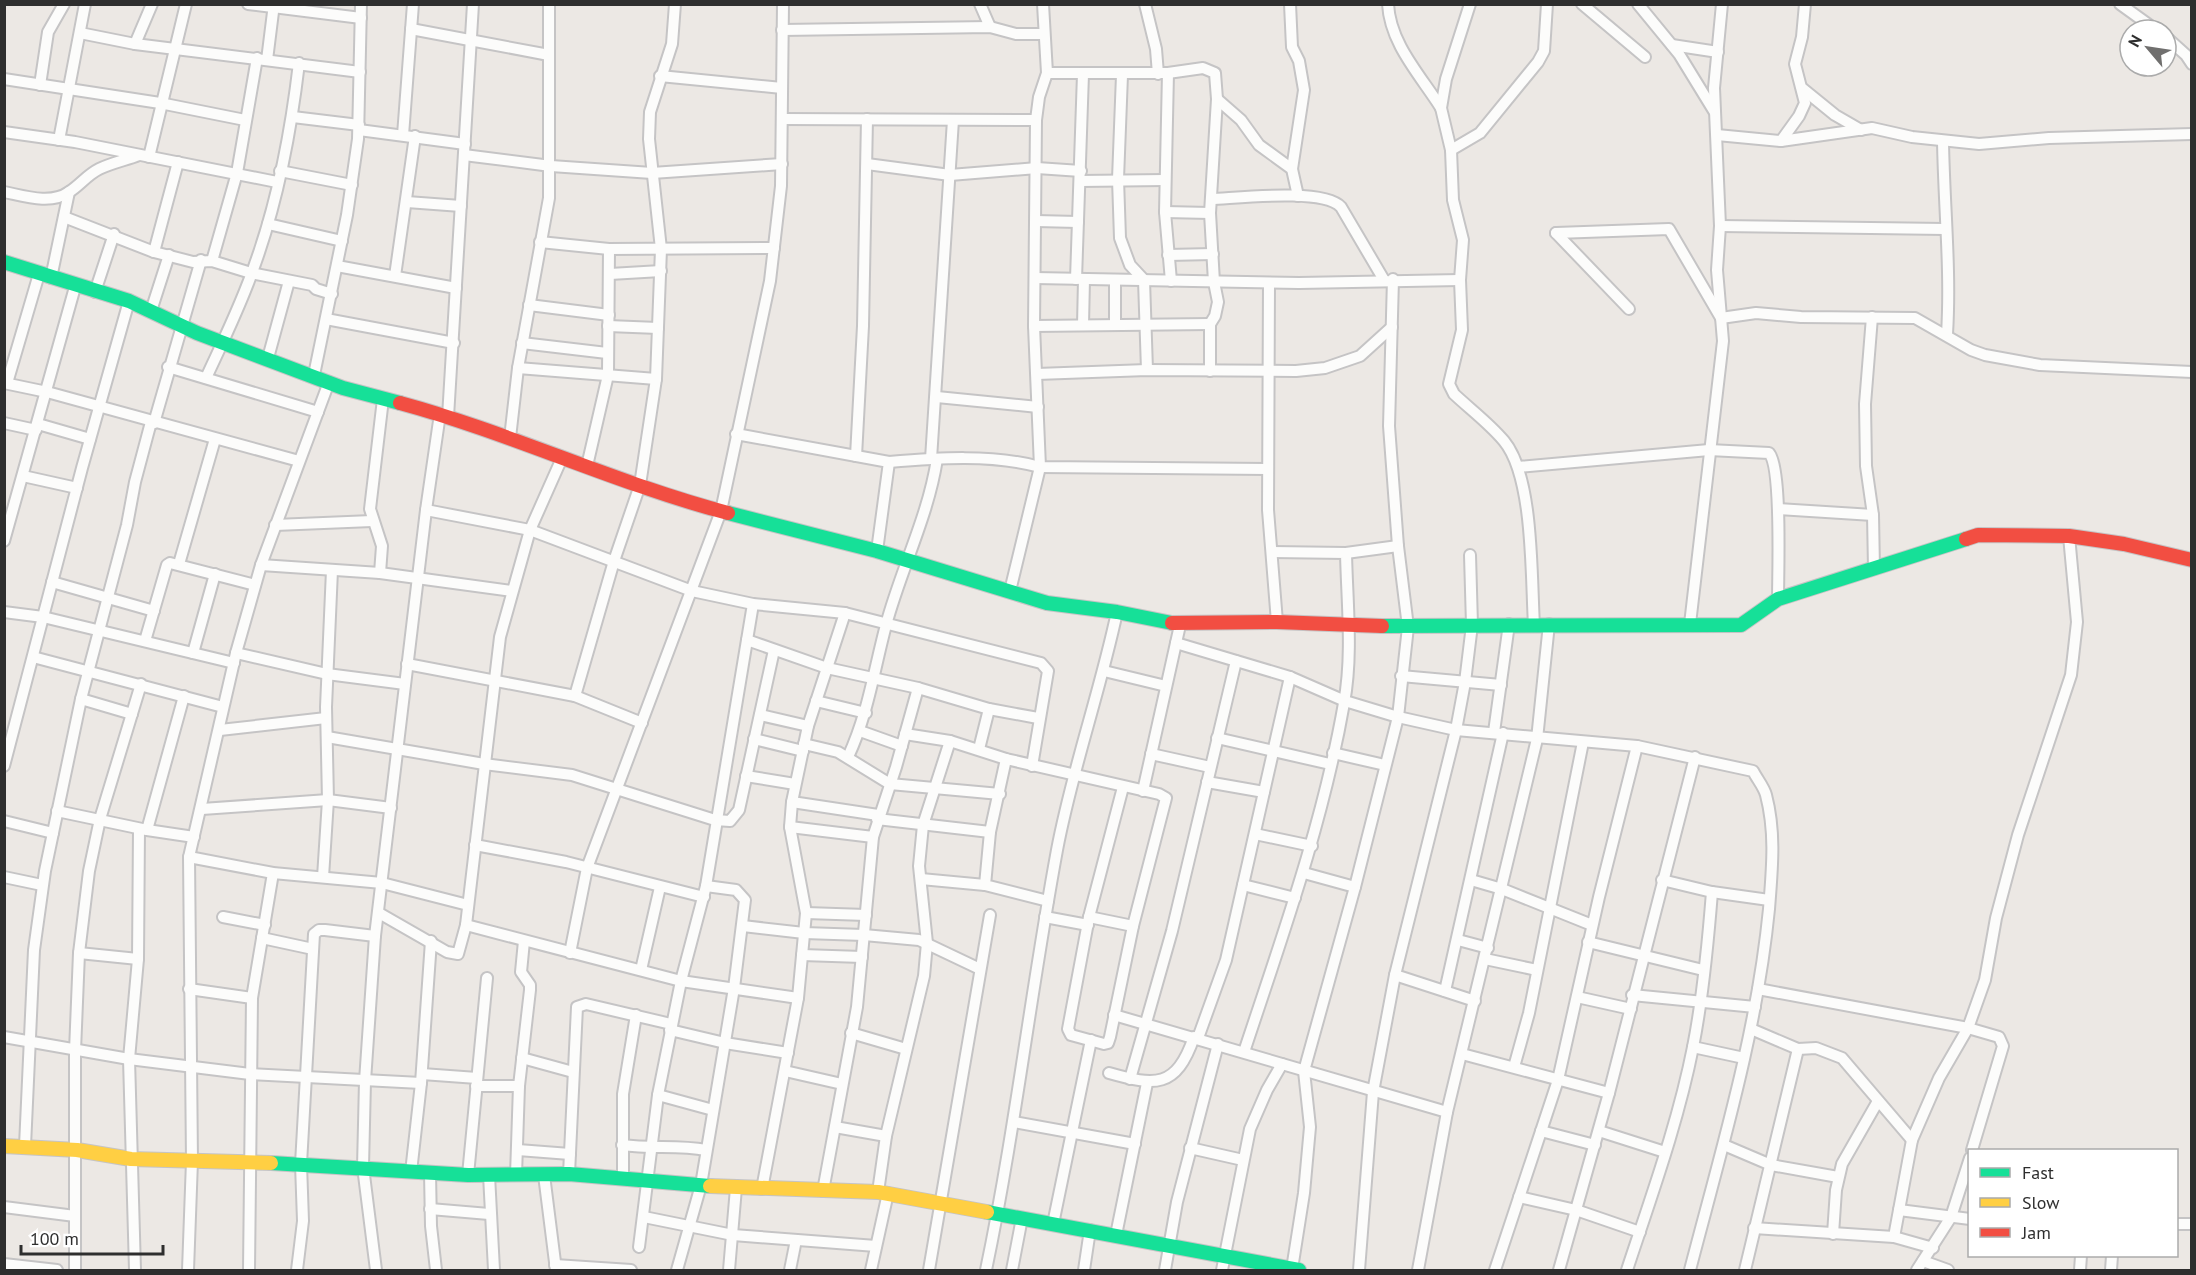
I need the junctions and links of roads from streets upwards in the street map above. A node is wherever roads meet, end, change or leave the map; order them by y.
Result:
1 (64, 4) edge
2 (84, 4) edge
3 (152, 4) edge
4 (186, 4) edge
5 (361, 4) edge
6 (413, 4) edge
7 (473, 4) edge
8 (549, 4) edge
9 (675, 4) edge
10 (783, 4) edge
11 (980, 4) edge
12 (1042, 4) edge
13 (1145, 4) edge
14 (1290, 4) edge
15 (1388, 4) edge
16 (1470, 4) edge
17 (1547, 4) edge
18 (1582, 4) edge
19 (1638, 4) edge
20 (1722, 4) edge
21 (1805, 4) edge
22 (2120, 4) edge
23 (249, 5) edge
24 (274, 6) edge
25 (361, 18) junction
26 (2139, 18) edge
27 (990, 27) junction
28 (411, 29) junction
29 (782, 30) junction
30 (80, 33) junction
31 (1044, 34) junction
32 (470, 42) junction
33 (135, 44) junction
34 (1672, 45) junction
35 (2178, 48) edge
36 (175, 49) junction
37 (1718, 52) junction
38 (549, 55) junction
39 (1645, 57) dead end
40 (262, 59) junction
41 (299, 63) junction
42 (2192, 64) edge
43 (360, 72) junction
44 (1047, 73) junction
45 (1083, 74) junction
46 (1163, 74) junction
47 (1122, 75) junction
48 (660, 76) junction
49 (4, 80) edge
50 (40, 85) junction
51 (782, 88) junction
52 (70, 89) junction
53 (1803, 89) junction
54 (1217, 99) junction
55 (160, 103) junction
56 (1441, 108) junction
57 (1714, 111) junction
58 (293, 117) junction
59 (782, 119) junction
60 (867, 119) junction
61 (245, 120) junction
62 (953, 120) junction
63 (1036, 120) junction
64 (359, 128) junction
65 (1861, 130) junction
66 (4, 132) edge
67 (2192, 134) edge
68 (409, 135) junction
69 (1717, 135) junction
70 (59, 140) junction
71 (1781, 141) junction
72 (1943, 141) junction
73 (465, 150) junction
74 (1451, 150) junction
75 (144, 156) junction
76 (178, 162) junction
77 (782, 164) junction
78 (867, 164) junction
79 (551, 166) junction
80 (1038, 168) junction
81 (1292, 169) junction
82 (237, 173) junction
83 (652, 173) junction
84 (950, 174) junction
85 (278, 176) junction
86 (1081, 176) junction
87 (1118, 179) junction
88 (1165, 180) junction
89 (351, 185) junction
90 (4, 192) edge
91 (69, 192) junction
92 (1298, 196) junction
93 (1210, 199) junction
94 (407, 202) junction
95 (461, 206) junction
96 (1165, 212) junction
97 (1210, 213) junction
98 (64, 217) junction
99 (1036, 221) junction
100 (1078, 222) junction
101 (268, 224) junction
102 (1720, 226) junction
103 (1945, 229) junction
104 (114, 234) junction
105 (342, 241) junction
106 (540, 242) junction
107 (774, 248) junction
108 (609, 249) junction
109 (661, 249) junction
110 (154, 252) junction
111 (1213, 254) junction
112 (169, 255) junction
113 (1168, 255) junction
114 (207, 260) junction
115 (4, 262) edge
116 (337, 266) junction
117 (661, 271) junction
118 (251, 273) junction
119 (610, 274) junction
120 (45, 276) junction
121 (396, 276) junction
122 (1035, 278) junction
123 (1080, 279) junction
124 (1115, 280) junction
125 (1144, 280) junction
126 (1389, 280) junction
127 (1460, 280) junction
128 (289, 281) junction
129 (1171, 281) junction
130 (1214, 282) junction
131 (1269, 283) junction
132 (75, 286) junction
133 (456, 288) junction
134 (95, 292) junction
135 (332, 294) junction
136 (129, 301) junction
137 (529, 305) junction
138 (1629, 309) dead end
139 (151, 311) junction
140 (1872, 317) junction
141 (1721, 318) junction
142 (326, 319) junction
143 (609, 320) junction
144 (1115, 323) junction
145 (1147, 324) junction
146 (1210, 324) junction
147 (181, 325) junction
148 (1083, 325) junction
149 (1034, 326) junction
150 (1392, 327) junction
151 (658, 328) junction
152 (1947, 334) junction
153 (222, 342) junction
154 (454, 343) junction
155 (522, 344) junction
156 (607, 353) junction
157 (268, 358) junction
158 (168, 367) junction
159 (518, 368) junction
160 (1269, 369) junction
161 (1147, 370) junction
162 (1210, 371) junction
163 (2192, 372) edge
164 (1037, 374) junction
165 (314, 375) junction
166 (608, 375) junction
167 (206, 378) junction
168 (656, 379) junction
169 (329, 382) junction
170 (6, 383) edge
171 (46, 392) junction
172 (937, 397) junction
173 (382, 399) junction
174 (99, 407) junction
175 (1038, 407) junction
176 (318, 412) junction
177 (444, 416) junction
178 (152, 422) junction
179 (4, 423) edge
180 (37, 427) junction
181 (736, 434) junction
182 (510, 438) junction
183 (90, 439) junction
184 (216, 439) junction
185 (1709, 450) junction
186 (856, 456) junction
187 (562, 459) junction
188 (934, 459) junction
189 (299, 461) junction
190 (889, 462) junction
191 (587, 466) junction
192 (1040, 467) junction
193 (1518, 467) junction
194 (1268, 469) junction
195 (23, 476) junction
196 (640, 485) junction
197 (77, 488) junction
198 (4, 494) edge
199 (17, 496) junction
200 (1778, 509) junction
201 (426, 510) junction
202 (721, 511) junction
203 (1873, 515) junction
204 (372, 521) junction
205 (275, 525) junction
206 (530, 530) junction
207 (2069, 536) junction
208 (4, 541) edge
209 (1398, 546) junction
210 (877, 551) junction
211 (1272, 552) junction
212 (1346, 553) junction
213 (1470, 555) dead end
214 (909, 560) junction
215 (2192, 560) edge
216 (614, 561) junction
217 (179, 564) junction
218 (261, 565) junction
219 (1874, 569) junction
220 (332, 570) junction
221 (380, 573) junction
222 (215, 574) junction
223 (417, 578) junction
224 (52, 582) junction
225 (255, 585) junction
226 (512, 591) junction
227 (692, 591) junction
228 (1010, 591) junction
229 (108, 596) junction
230 (1778, 599) junction
231 (753, 604) junction
232 (154, 611) junction
233 (4, 612) edge
234 (1117, 612) junction
235 (845, 613) junction
236 (43, 617) junction
237 (1276, 622) junction
238 (886, 624) junction
239 (1348, 624) junction
240 (1509, 624) junction
241 (1549, 624) junction
242 (1690, 624) junction
243 (1180, 625) junction
244 (1472, 625) junction
245 (1534, 625) junction
246 (1408, 627) junction
247 (98, 630) junction
248 (747, 640) junction
249 (145, 641) junction
250 (1176, 642) junction
251 (774, 650) junction
252 (193, 653) junction
253 (33, 657) junction
254 (235, 658) junction
255 (1236, 661) junction
256 (407, 664) junction
257 (827, 668) junction
258 (89, 670) junction
259 (1104, 671) junction
260 (327, 674) junction
261 (1290, 676) junction
262 (1401, 676) junction
263 (875, 678) junction
264 (493, 679) junction
265 (1465, 682) junction
266 (141, 684) junction
267 (405, 684) junction
268 (1501, 685) junction
269 (1166, 686) junction
270 (918, 688) junction
271 (184, 696) junction
272 (575, 696) junction
273 (81, 699) junction
274 (816, 701) junction
275 (1345, 701) junction
276 (224, 707) junction
277 (989, 709) junction
278 (866, 713) junction
279 (132, 714) junction
280 (760, 715) junction
281 (1398, 717) junction
282 (326, 718) junction
283 (1038, 718) junction
284 (642, 723) junction
285 (808, 726) junction
286 (220, 730) junction
287 (860, 730) junction
288 (1456, 730) junction
289 (1498, 732) junction
290 (905, 734) junction
291 (327, 737) junction
292 (1217, 738) junction
293 (754, 739) junction
294 (1537, 739) junction
295 (950, 741) junction
296 (1583, 742) junction
297 (902, 746) junction
298 (1637, 746) junction
299 (398, 748) junction
300 (803, 748) junction
301 (979, 749) junction
302 (1272, 753) junction
303 (1151, 754) junction
304 (848, 757) junction
305 (1695, 757) junction
306 (1006, 759) junction
307 (1332, 759) junction
308 (484, 764) junction
309 (1385, 765) junction
310 (4, 766) edge
311 (1032, 766) junction
312 (1210, 767) junction
313 (747, 776) junction
314 (1075, 776) junction
315 (1207, 782) junction
316 (795, 784) junction
317 (890, 784) junction
318 (933, 787) junction
319 (1123, 787) junction
320 (618, 788) junction
321 (1143, 791) junction
322 (1264, 792) junction
323 (1000, 794) junction
324 (328, 800) junction
325 (792, 802) junction
326 (391, 808) junction
327 (202, 809) junction
328 (57, 811) junction
329 (878, 817) junction
330 (100, 819) junction
331 (716, 820) junction
332 (4, 822) edge
333 (923, 825) junction
334 (790, 827) junction
335 (143, 829) junction
336 (990, 832) junction
337 (53, 833) junction
338 (1255, 834) junction
339 (194, 837) junction
340 (873, 837) junction
341 (475, 845) junction
342 (1312, 846) junction
343 (189, 857) junction
344 (587, 868) junction
345 (273, 873) junction
346 (1304, 873) junction
347 (4, 877) edge
348 (323, 877) junction
349 (921, 879) junction
350 (1471, 880) junction
351 (1662, 880) junction
352 (382, 883) junction
353 (42, 885) junction
354 (985, 885) junction
355 (1243, 885) junction
356 (660, 887) junction
357 (1355, 887) junction
358 (1502, 889) junction
359 (705, 891) junction
360 (1712, 892) junction
361 (1295, 898) junction
362 (1769, 900) junction
363 (1048, 901) junction
364 (468, 905) junction
365 (1549, 906) junction
366 (806, 913) junction
367 (379, 914) junction
368 (866, 915) junction
369 (990, 915) dead end
370 (223, 917) dead end
371 (1045, 917) junction
372 (1089, 921) junction
373 (265, 925) junction
374 (466, 925) junction
375 (1592, 925) junction
376 (743, 926) junction
377 (1133, 926) junction
378 (804, 933) junction
379 (864, 935) junction
380 (375, 936) junction
381 (262, 938) junction
382 (1458, 940) junction
383 (431, 941) junction
384 (524, 941) junction
385 (1588, 942) junction
386 (927, 944) junction
387 (313, 949) junction
388 (79, 953) junction
389 (570, 953) junction
390 (1487, 953) junction
391 (802, 955) junction
392 (1642, 956) junction
393 (862, 957) junction
394 (138, 959) junction
395 (980, 969) junction
396 (641, 970) junction
397 (1537, 970) junction
398 (1703, 970) junction
399 (1395, 975) junction
400 (486, 978) dead end
401 (681, 981) junction
402 (734, 988) junction
403 (189, 989) junction
404 (1758, 989) junction
405 (1445, 991) junction
406 (1632, 994) junction
407 (1577, 997) junction
408 (252, 998) junction
409 (798, 998) junction
410 (1475, 1001) junction
411 (1698, 1003) junction
412 (1755, 1007) junction
413 (1631, 1009) junction
414 (636, 1015) junction
415 (1114, 1015) junction
416 (1146, 1023) junction
417 (670, 1027) junction
418 (1968, 1028) junction
419 (1751, 1029) junction
420 (852, 1033) junction
421 (4, 1038) edge
422 (1196, 1038) junction
423 (1091, 1040) junction
424 (31, 1041) junction
425 (725, 1043) junction
426 (1218, 1044) junction
427 (1693, 1047) junction
428 (1798, 1048) junction
429 (906, 1049) junction
430 (75, 1051) junction
431 (1244, 1052) junction
432 (788, 1053) junction
433 (1462, 1054) junction
434 (522, 1058) junction
435 (1744, 1058) junction
436 (129, 1059) junction
437 (1282, 1064) junction
438 (191, 1067) junction
439 (1514, 1067) junction
440 (785, 1071) junction
441 (1304, 1071) junction
442 (573, 1072) junction
443 (1109, 1073) dead end
444 (250, 1074) junction
445 (305, 1076) junction
446 (422, 1079) junction
447 (1130, 1079) junction
448 (1558, 1080) junction
449 (365, 1081) junction
450 (476, 1082) junction
451 (1147, 1083) junction
452 (842, 1084) junction
453 (519, 1086) junction
454 (1373, 1092) junction
455 (1609, 1093) junction
456 (658, 1095) junction
457 (1878, 1101) junction
458 (713, 1110) junction
459 (1447, 1112) junction
460 (1014, 1122) junction
461 (835, 1127) junction
462 (1541, 1131) junction
463 (1599, 1131) junction
464 (1073, 1133) junction
465 (886, 1136) junction
466 (1912, 1140) junction
467 (1135, 1144) junction
468 (622, 1145) junction
469 (1595, 1145) junction
470 (1724, 1145) junction
471 (4, 1146) edge
472 (25, 1146) junction
473 (1190, 1148) junction
474 (650, 1149) junction
475 (1972, 1149) edge
476 (76, 1150) junction
477 (518, 1150) junction
478 (706, 1150) junction
479 (1665, 1152) junction
480 (570, 1154) junction
481 (131, 1159) junction
482 (1243, 1160) junction
483 (192, 1161) junction
484 (248, 1162) junction
485 (301, 1164) junction
486 (1968, 1164) edge
487 (1771, 1165) junction
488 (363, 1167) junction
489 (411, 1172) junction
490 (430, 1173) junction
491 (544, 1174) junction
492 (569, 1174) junction
493 (468, 1175) junction
494 (489, 1175) junction
495 (516, 1175) junction
496 (623, 1177) junction
497 (1838, 1177) junction
498 (647, 1181) junction
499 (701, 1185) junction
500 (736, 1188) junction
501 (762, 1190) junction
502 (824, 1191) junction
503 (883, 1193) junction
504 (1519, 1197) junction
505 (940, 1201) junction
506 (4, 1207) edge
507 (430, 1209) junction
508 (1576, 1210) junction
509 (1899, 1210) junction
510 (998, 1212) junction
511 (489, 1214) junction
512 (75, 1216) junction
513 (644, 1217) junction
514 (1951, 1217) junction
515 (1022, 1218) junction
516 (1968, 1219) edge
517 (1053, 1224) junction
518 (689, 1227) junction
519 (1754, 1228) junction
520 (1090, 1230) junction
521 (1640, 1232) junction
522 (1833, 1234) junction
523 (733, 1235) junction
524 (1116, 1236) junction
525 (1894, 1237) junction
526 (796, 1240) junction
527 (876, 1246) junction
528 (1168, 1246) junction
529 (639, 1247) dead end
530 (1933, 1248) junction
531 (4, 1264) edge
532 (1223, 1264) edge
533 (1920, 1266) edge
534 (556, 1268) edge
535 (57, 1270) edge
536 (75, 1270) edge
537 (135, 1270) edge
538 (188, 1270) edge
539 (249, 1270) edge
540 (297, 1270) edge
541 (376, 1270) edge
542 (436, 1270) edge
543 (494, 1270) edge
544 (631, 1270) edge
545 (677, 1270) edge
546 (729, 1270) edge
547 (790, 1270) edge
548 (871, 1270) edge
549 (929, 1270) edge
550 (986, 1270) edge
551 (1012, 1270) edge
552 (1083, 1270) edge
553 (1165, 1270) edge
554 (1294, 1270) edge
555 (1359, 1270) edge
556 (1418, 1270) edge
557 (1495, 1270) edge
558 (1559, 1270) edge
559 (1627, 1270) edge
560 (1690, 1270) edge
561 (1745, 1270) edge
562 (1948, 1270) edge

1 - 50 street
2 - 30 street
3 - 33 street
4 - 36 street
5 - 25 street
6 - 28 street
7 - 32 street
8 - 38 street
9 - 48 street
10 - 29 street
11 - 27 street
12 - 31 street
13 - 46 street
14 - 81 street
15 - 56 street
16 - 56 street
17 - 74 street
18 - 39 street
19 - 34 street
20 - 37 street
21 - 53 street
22 - 26 street
23 - 24 street
24 - 25 street
24 - 40 street
25 - 43 street
27 - 29 street
27 - 31 street
28 - 32 street
28 - 68 street
29 - 51 street
30 - 33 street
30 - 52 street
31 - 44 street
32 - 38 street
32 - 73 street
33 - 36 street
34 - 37 street
34 - 57 street
35 - 42 street
36 - 40 street
36 - 55 street
37 - 57 street
38 - 79 street
40 - 41 street
40 - 61 street
41 - 43 street
41 - 58 street
43 - 64 street
44 - 45 street
44 - 63 street
45 - 47 street
45 - 86 street
46 - 47 street
46 - 54 street
46 - 88 street
47 - 87 street
48 - 51 street
48 - 83 street
49 - 50 street
50 - 52 street
51 - 59 street
52 - 55 street
52 - 70 street
53 - 65 street
53 - 71 street
54 - 81 street
54 - 93 street
55 - 61 street
55 - 75 street
56 - 74 street
57 - 69 street
58 - 64 street
58 - 85 street
59 - 60 street
59 - 77 street
60 - 62 street
60 - 78 street
61 - 82 street
62 - 63 street
62 - 84 street
63 - 80 street
64 - 68 street
64 - 89 street
65 - 71 street
65 - 72 street
66 - 70 street
67 - 72 street
68 - 73 street
68 - 94 street
69 - 71 street
69 - 102 street
70 - 75 street
72 - 103 street
73 - 79 street
73 - 95 street
74 - 127 street
75 - 76 street
75 - 91 street
76 - 82 street
76 - 110 street
77 - 83 street
77 - 107 street
78 - 84 street
78 - 186 street
79 - 83 street
79 - 106 street
80 - 84 street
80 - 86 street
80 - 99 street
81 - 92 street
82 - 85 street
82 - 114 street
83 - 109 street
84 - 172 street
85 - 89 street
85 - 101 street
86 - 87 street
86 - 100 street
87 - 88 street
87 - 125 street
88 - 96 street
89 - 105 street
90 - 91 street
91 - 98 street
92 - 93 street
92 - 126 street
93 - 97 street
94 - 95 street
94 - 121 street
95 - 133 street
96 - 97 street
96 - 113 street
97 - 111 street
98 - 104 street
98 - 120 street
99 - 100 street
99 - 122 street
100 - 123 street
101 - 105 street
101 - 118 street
102 - 103 street
102 - 141 street
103 - 152 street
104 - 110 street
104 - 134 street
105 - 116 street
106 - 108 street
106 - 137 street
107 - 109 street
107 - 181 street
108 - 109 street
108 - 119 street
109 - 117 street
110 - 112 street
111 - 113 street
111 - 130 street
112 - 114 street
112 - 139 street
113 - 129 street
114 - 118 street
114 - 147 street
115 - 120 street
116 - 121 street
116 - 135 street
117 - 119 street
117 - 151 street
118 - 128 street
118 - 153 street
119 - 143 street
120 - 132 street
120 - 170 street
121 - 133 street
122 - 123 street
122 - 149 street
123 - 124 street
123 - 148 street
124 - 125 street
124 - 144 street
125 - 129 street
125 - 145 street
126 - 127 street
126 - 131 street
126 - 150 street
127 - 193 street
128 - 135 street
128 - 157 street
129 - 130 street
130 - 131 street
130 - 146 street
131 - 160 street
132 - 134 street
132 - 171 street
133 - 154 street
134 - 136 street
135 - 142 street
136 - 139 street
136 - 174 street
137 - 143 street
137 - 155 street
138 - 141 street
139 - 147 street
140 - 141 street
140 - 152 street
140 - 203 street
141 - 185 street
142 - 154 street
142 - 165 street
143 - 151 street
143 - 156 street
144 - 145 street
144 - 148 street
145 - 146 street
145 - 161 street
146 - 162 street
147 - 153 street
147 - 158 street
148 - 149 street
149 - 164 street
150 - 160 street
150 - 209 street
151 - 168 street
152 - 163 street
153 - 157 street
153 - 167 street
154 - 177 street
155 - 156 street
155 - 159 street
156 - 166 street
157 - 165 street
158 - 167 street
158 - 178 street
159 - 166 street
159 - 182 street
160 - 162 street
160 - 194 street
161 - 162 street
161 - 164 street
164 - 175 street
165 - 169 street
166 - 168 street
166 - 191 street
167 - 176 street
168 - 196 street
169 - 173 street
169 - 176 street
170 - 171 street
171 - 174 street
171 - 180 street
172 - 175 street
172 - 188 street
173 - 177 street
173 - 204 street
174 - 178 street
174 - 183 street
175 - 192 street
176 - 189 street
177 - 182 street
177 - 201 street
178 - 184 street
178 - 229 street
179 - 180 street
180 - 183 street
180 - 195 street
181 - 186 street
181 - 202 street
182 - 187 street
183 - 197 street
184 - 189 street
184 - 217 street
185 - 193 street
185 - 200 street
185 - 242 street
186 - 190 street
187 - 191 street
187 - 206 street
188 - 190 street
188 - 192 street
188 - 214 street
189 - 205 street
190 - 210 street
191 - 196 street
192 - 194 street
192 - 228 street
193 - 245 street
194 - 211 street
195 - 197 street
195 - 199 street
196 - 202 street
196 - 216 street
197 - 224 street
198 - 199 street
199 - 208 street
200 - 203 street
200 - 230 street
201 - 206 street
201 - 223 street
202 - 210 street
202 - 227 street
203 - 219 street
204 - 205 street
204 - 221 street
205 - 218 street
206 - 216 street
206 - 226 street
207 - 215 street
207 - 219 street
207 - 418 street
209 - 212 street
209 - 246 street
210 - 214 street
211 - 212 street
211 - 237 street
212 - 239 street
213 - 244 street
214 - 228 street
214 - 238 street
216 - 227 street
216 - 272 street
217 - 222 street
217 - 232 street
218 - 220 street
218 - 225 street
219 - 230 street
220 - 221 street
220 - 260 street
221 - 223 street
222 - 225 street
222 - 252 street
223 - 226 street
223 - 256 street
224 - 229 street
224 - 236 street
225 - 254 street
226 - 264 street
227 - 231 street
227 - 284 street
228 - 234 street
229 - 232 street
229 - 247 street
230 - 242 street
231 - 235 street
231 - 248 street
232 - 249 street
233 - 236 street
234 - 243 street
234 - 259 street
235 - 238 street
235 - 257 street
236 - 247 street
236 - 253 street
237 - 239 street
237 - 243 street
238 - 263 street
238 - 283 street
239 - 246 street
239 - 275 street
240 - 244 street
240 - 245 street
240 - 268 street
241 - 242 street
241 - 245 street
241 - 294 street
243 - 250 street
244 - 246 street
244 - 265 street
246 - 262 street
247 - 249 street
247 - 258 street
248 - 251 street
248 - 331 street
249 - 252 street
250 - 255 street
250 - 269 street
251 - 257 street
251 - 280 street
252 - 254 street
253 - 258 street
253 - 310 street
254 - 260 street
254 - 276 street
255 - 261 street
255 - 292 street
256 - 264 street
256 - 267 street
257 - 263 street
257 - 274 street
258 - 266 street
258 - 273 street
259 - 269 street
259 - 314 street
260 - 267 street
260 - 282 street
261 - 275 street
261 - 302 street
262 - 265 street
262 - 281 street
263 - 270 street
263 - 278 street
264 - 272 street
264 - 308 street
265 - 268 street
265 - 288 street
266 - 271 street
266 - 279 street
267 - 299 street
268 - 289 street
269 - 303 street
270 - 277 street
270 - 290 street
271 - 276 street
271 - 335 street
272 - 284 street
273 - 279 street
273 - 328 street
274 - 278 street
274 - 285 street
275 - 281 street
275 - 307 street
276 - 286 street
277 - 283 street
277 - 301 street
278 - 287 street
279 - 330 street
280 - 285 street
280 - 293 street
281 - 288 street
281 - 309 street
282 - 286 street
282 - 291 street
283 - 311 street
284 - 320 street
285 - 300 street
286 - 327 street
287 - 297 street
287 - 304 street
288 - 289 street
288 - 399 street
289 - 294 street
289 - 350 street
290 - 295 street
290 - 297 street
291 - 299 street
291 - 324 street
292 - 302 street
292 - 312 street
293 - 300 street
293 - 313 street
294 - 296 street
294 - 358 street
295 - 301 street
295 - 318 street
296 - 298 street
296 - 365 street
297 - 317 street
298 - 305 street
298 - 375 street
299 - 308 street
299 - 326 street
300 - 304 street
300 - 316 street
301 - 306 street
302 - 307 street
302 - 322 street
303 - 312 street
303 - 321 street
304 - 317 street
305 - 351 street
305 - 362 street
306 - 311 street
306 - 323 street
307 - 309 street
307 - 342 street
308 - 320 street
308 - 341 street
309 - 357 street
311 - 314 street
312 - 315 street
313 - 316 street
313 - 331 street
314 - 319 street
314 - 363 street
315 - 322 street
315 - 416 street
316 - 325 street
317 - 318 street
317 - 329 street
318 - 323 street
318 - 333 street
319 - 321 street
319 - 372 street
320 - 331 street
320 - 344 street
321 - 377 street
322 - 338 street
323 - 336 street
324 - 326 street
324 - 327 street
324 - 348 street
325 - 329 street
325 - 334 street
326 - 352 street
327 - 339 street
328 - 330 street
328 - 337 street
329 - 333 street
329 - 340 street
330 - 335 street
330 - 388 street
331 - 359 street
332 - 337 street
333 - 336 street
333 - 349 street
334 - 340 street
334 - 366 street
335 - 339 street
335 - 394 street
336 - 354 street
337 - 353 street
338 - 342 street
338 - 355 street
339 - 343 street
340 - 368 street
341 - 344 street
341 - 364 street
342 - 346 street
343 - 345 street
343 - 403 street
344 - 356 street
344 - 389 street
345 - 348 street
345 - 373 street
346 - 357 street
346 - 361 street
347 - 353 street
348 - 352 street
349 - 354 street
349 - 386 street
350 - 358 street
350 - 382 street
351 - 360 street
351 - 392 street
352 - 364 street
352 - 367 street
353 - 424 street
354 - 363 street
355 - 361 street
355 - 422 street
356 - 359 street
356 - 396 street
357 - 441 street
358 - 365 street
358 - 390 street
359 - 376 street
359 - 401 street
360 - 362 street
360 - 398 street
361 - 431 street
362 - 404 street
363 - 371 street
364 - 374 street
365 - 375 street
365 - 397 street
366 - 368 street
366 - 378 street
367 - 380 street
367 - 383 street
368 - 379 street
369 - 395 street
370 - 373 street
371 - 372 street
371 - 460 street
372 - 377 street
372 - 423 street
373 - 381 street
374 - 383 street
374 - 384 street
375 - 385 street
376 - 378 street
376 - 402 street
377 - 415 street
378 - 379 street
378 - 391 street
379 - 386 street
379 - 393 street
380 - 387 street
380 - 449 street
381 - 387 street
381 - 408 street
382 - 390 street
382 - 405 street
383 - 446 street
384 - 389 street
384 - 434 street
385 - 392 street
385 - 407 street
386 - 395 street
386 - 429 street
387 - 445 street
388 - 394 street
388 - 430 street
389 - 396 street
390 - 397 street
390 - 410 street
391 - 393 street
391 - 409 street
392 - 398 street
392 - 406 street
393 - 420 street
394 - 436 street
395 - 505 street
396 - 401 street
397 - 439 street
398 - 411 street
399 - 405 street
399 - 454 street
400 - 450 street
401 - 402 street
401 - 417 street
402 - 409 street
402 - 425 street
403 - 408 street
403 - 438 street
404 - 412 street
404 - 418 street
405 - 410 street
406 - 411 street
406 - 413 street
407 - 413 street
407 - 448 street
408 - 444 street
409 - 432 street
410 - 433 street
411 - 412 street
411 - 427 street
412 - 419 street
413 - 455 street
414 - 417 street
414 - 442 street
414 - 468 street
415 - 416 street
415 - 423 street
416 - 422 street
416 - 447 street
417 - 425 street
417 - 456 street
418 - 466 street
418 - 475 street
419 - 428 street
419 - 435 street
420 - 429 street
420 - 452 street
421 - 424 street
422 - 426 street
422 - 451 street
423 - 464 street
424 - 430 street
424 - 472 street
425 - 432 street
425 - 458 street
426 - 431 street
426 - 473 street
427 - 435 street
427 - 479 street
428 - 457 street
428 - 487 street
429 - 465 street
430 - 436 street
430 - 476 street
431 - 437 street
432 - 440 street
433 - 439 street
433 - 459 street
434 - 442 street
434 - 453 street
435 - 470 street
436 - 438 street
436 - 481 street
437 - 441 street
437 - 482 street
438 - 444 street
438 - 483 street
439 - 448 street
440 - 452 street
440 - 501 street
441 - 454 street
441 - 554 street
442 - 480 street
443 - 447 street
444 - 445 street
444 - 484 street
445 - 449 street
445 - 485 street
446 - 449 street
446 - 450 street
446 - 489 street
447 - 451 street
448 - 455 street
448 - 462 street
449 - 488 street
450 - 453 street
450 - 493 street
451 - 467 street
452 - 461 street
453 - 477 street
454 - 459 street
454 - 555 street
455 - 463 street
456 - 458 street
456 - 474 street
457 - 466 street
457 - 497 street
458 - 478 street
459 - 556 street
460 - 464 street
460 - 510 street
461 - 465 street
461 - 502 street
462 - 469 street
462 - 504 street
463 - 469 street
463 - 479 street
464 - 467 street
464 - 517 street
465 - 503 street
466 - 509 street
467 - 524 street
468 - 474 street
468 - 496 street
469 - 508 street
470 - 487 street
470 - 560 street
471 - 472 street
472 - 476 street
473 - 482 street
473 - 528 street
474 - 478 street
474 - 498 street
476 - 481 street
476 - 512 street
477 - 480 street
477 - 495 street
478 - 499 street
479 - 521 street
480 - 492 street
481 - 483 street
481 - 537 street
482 - 532 street
483 - 484 street
483 - 538 street
484 - 485 street
484 - 539 street
485 - 488 street
485 - 540 street
486 - 514 street
487 - 497 street
487 - 519 street
488 - 489 street
488 - 541 street
489 - 490 street
490 - 493 street
490 - 507 street
491 - 492 street
491 - 495 street
491 - 534 street
492 - 496 street
493 - 494 street
494 - 495 street
494 - 511 street
496 - 498 street
497 - 522 street
498 - 499 street
498 - 513 street
499 - 500 street
499 - 518 street
500 - 501 street
500 - 523 street
501 - 502 street
502 - 503 street
503 - 505 street
503 - 527 street
504 - 508 street
504 - 557 street
505 - 510 street
505 - 549 street
506 - 512 street
507 - 511 street
507 - 542 street
508 - 521 street
508 - 558 street
509 - 514 street
509 - 525 street
510 - 515 street
510 - 550 street
511 - 543 street
512 - 536 street
513 - 518 street
513 - 529 street
514 - 516 street
514 - 530 street
515 - 517 street
515 - 551 street
517 - 520 street
518 - 523 street
518 - 545 street
519 - 522 street
519 - 561 street
520 - 524 street
520 - 552 street
521 - 559 street
522 - 525 street
523 - 526 street
523 - 546 street
524 - 528 street
525 - 530 street
526 - 527 street
526 - 547 street
527 - 548 street
528 - 532 street
528 - 553 street
530 - 533 street
531 - 535 street
532 - 554 street
533 - 562 street
534 - 544 street

